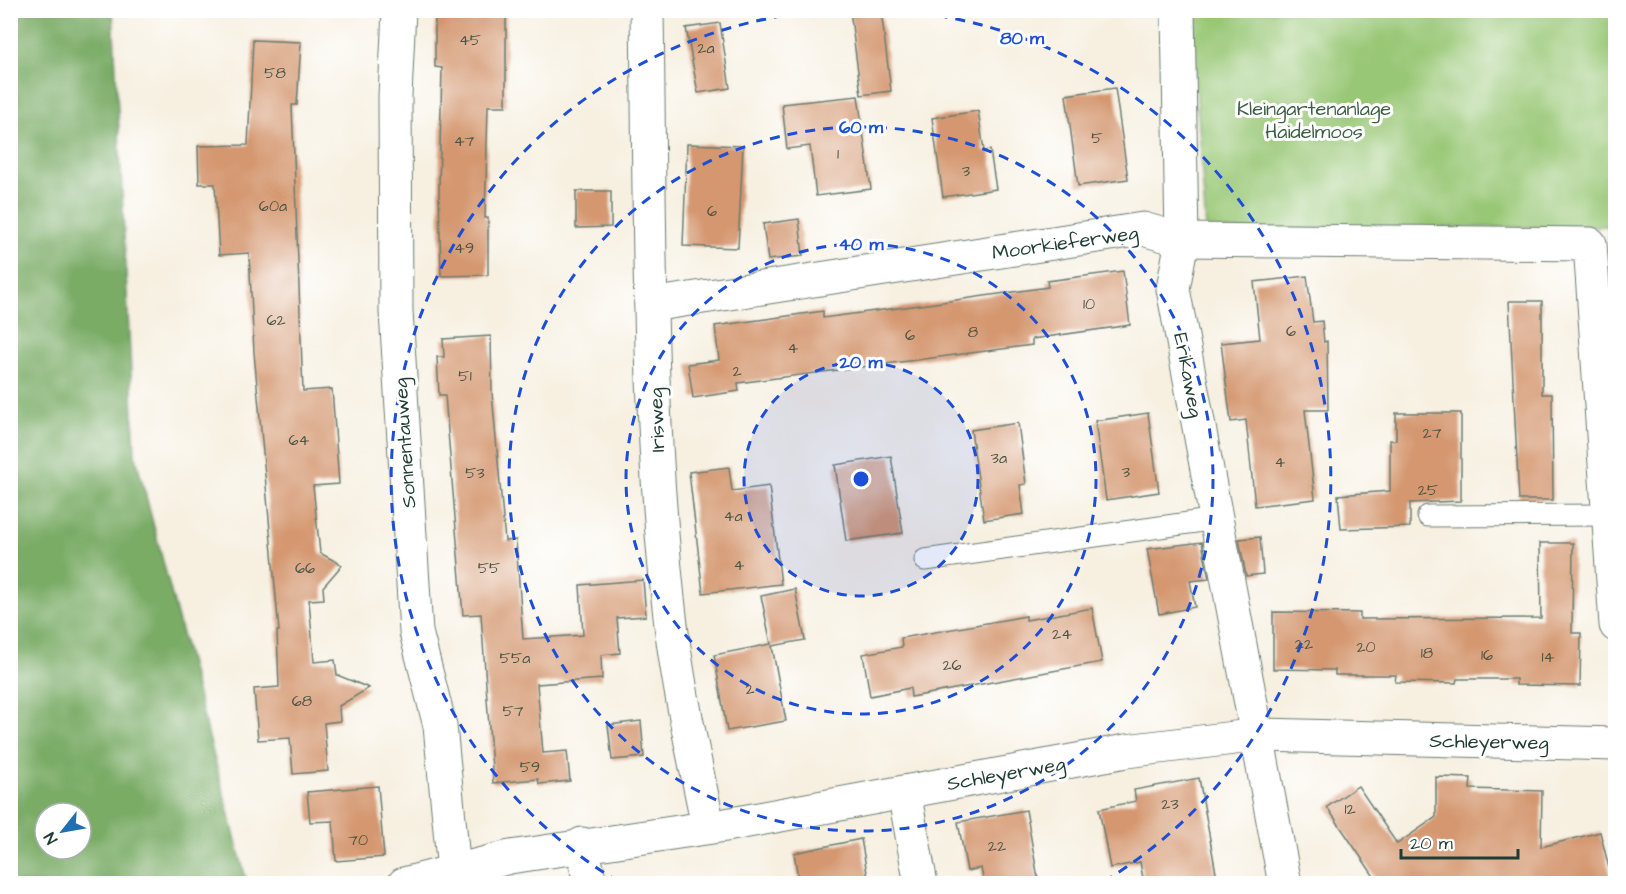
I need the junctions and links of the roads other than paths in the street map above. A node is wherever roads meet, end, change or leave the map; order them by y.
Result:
1 (399, 10) edge
2 (646, 10) edge
3 (1178, 10) edge
4 (1182, 240) junction
5 (651, 305) junction
6 (1610, 515) junction
7 (1428, 516) dead end
8 (1217, 519) junction
9 (925, 560) dead end
10 (1616, 625) edge
11 (1258, 735) junction
12 (1616, 744) edge
13 (904, 792) junction
14 (708, 826) junction
15 (582, 844) junction
16 (454, 871) junction
17 (404, 884) edge
18 (590, 884) edge
19 (921, 884) edge
20 (1285, 884) edge

1 - 16 street, Sonnentauweg
2 - 5 street, Irisweg
3 - 4 street, Erikaweg
4 - 5 street, Moorkieferweg
4 - 6 street, Moorkieferweg
4 - 8 street, Erikaweg
5 - 14 street, Irisweg
6 - 7 lane
6 - 10 street
8 - 9 lane
8 - 11 street, Erikaweg
11 - 12 street, Schleyerweg
11 - 13 street, Schleyerweg
11 - 20 street, Erikaweg
13 - 14 street, Schleyerweg
13 - 19 street
14 - 15 street, Schleyerweg
15 - 16 street, Schleyerweg
15 - 18 street
16 - 17 street, Schleyerweg

